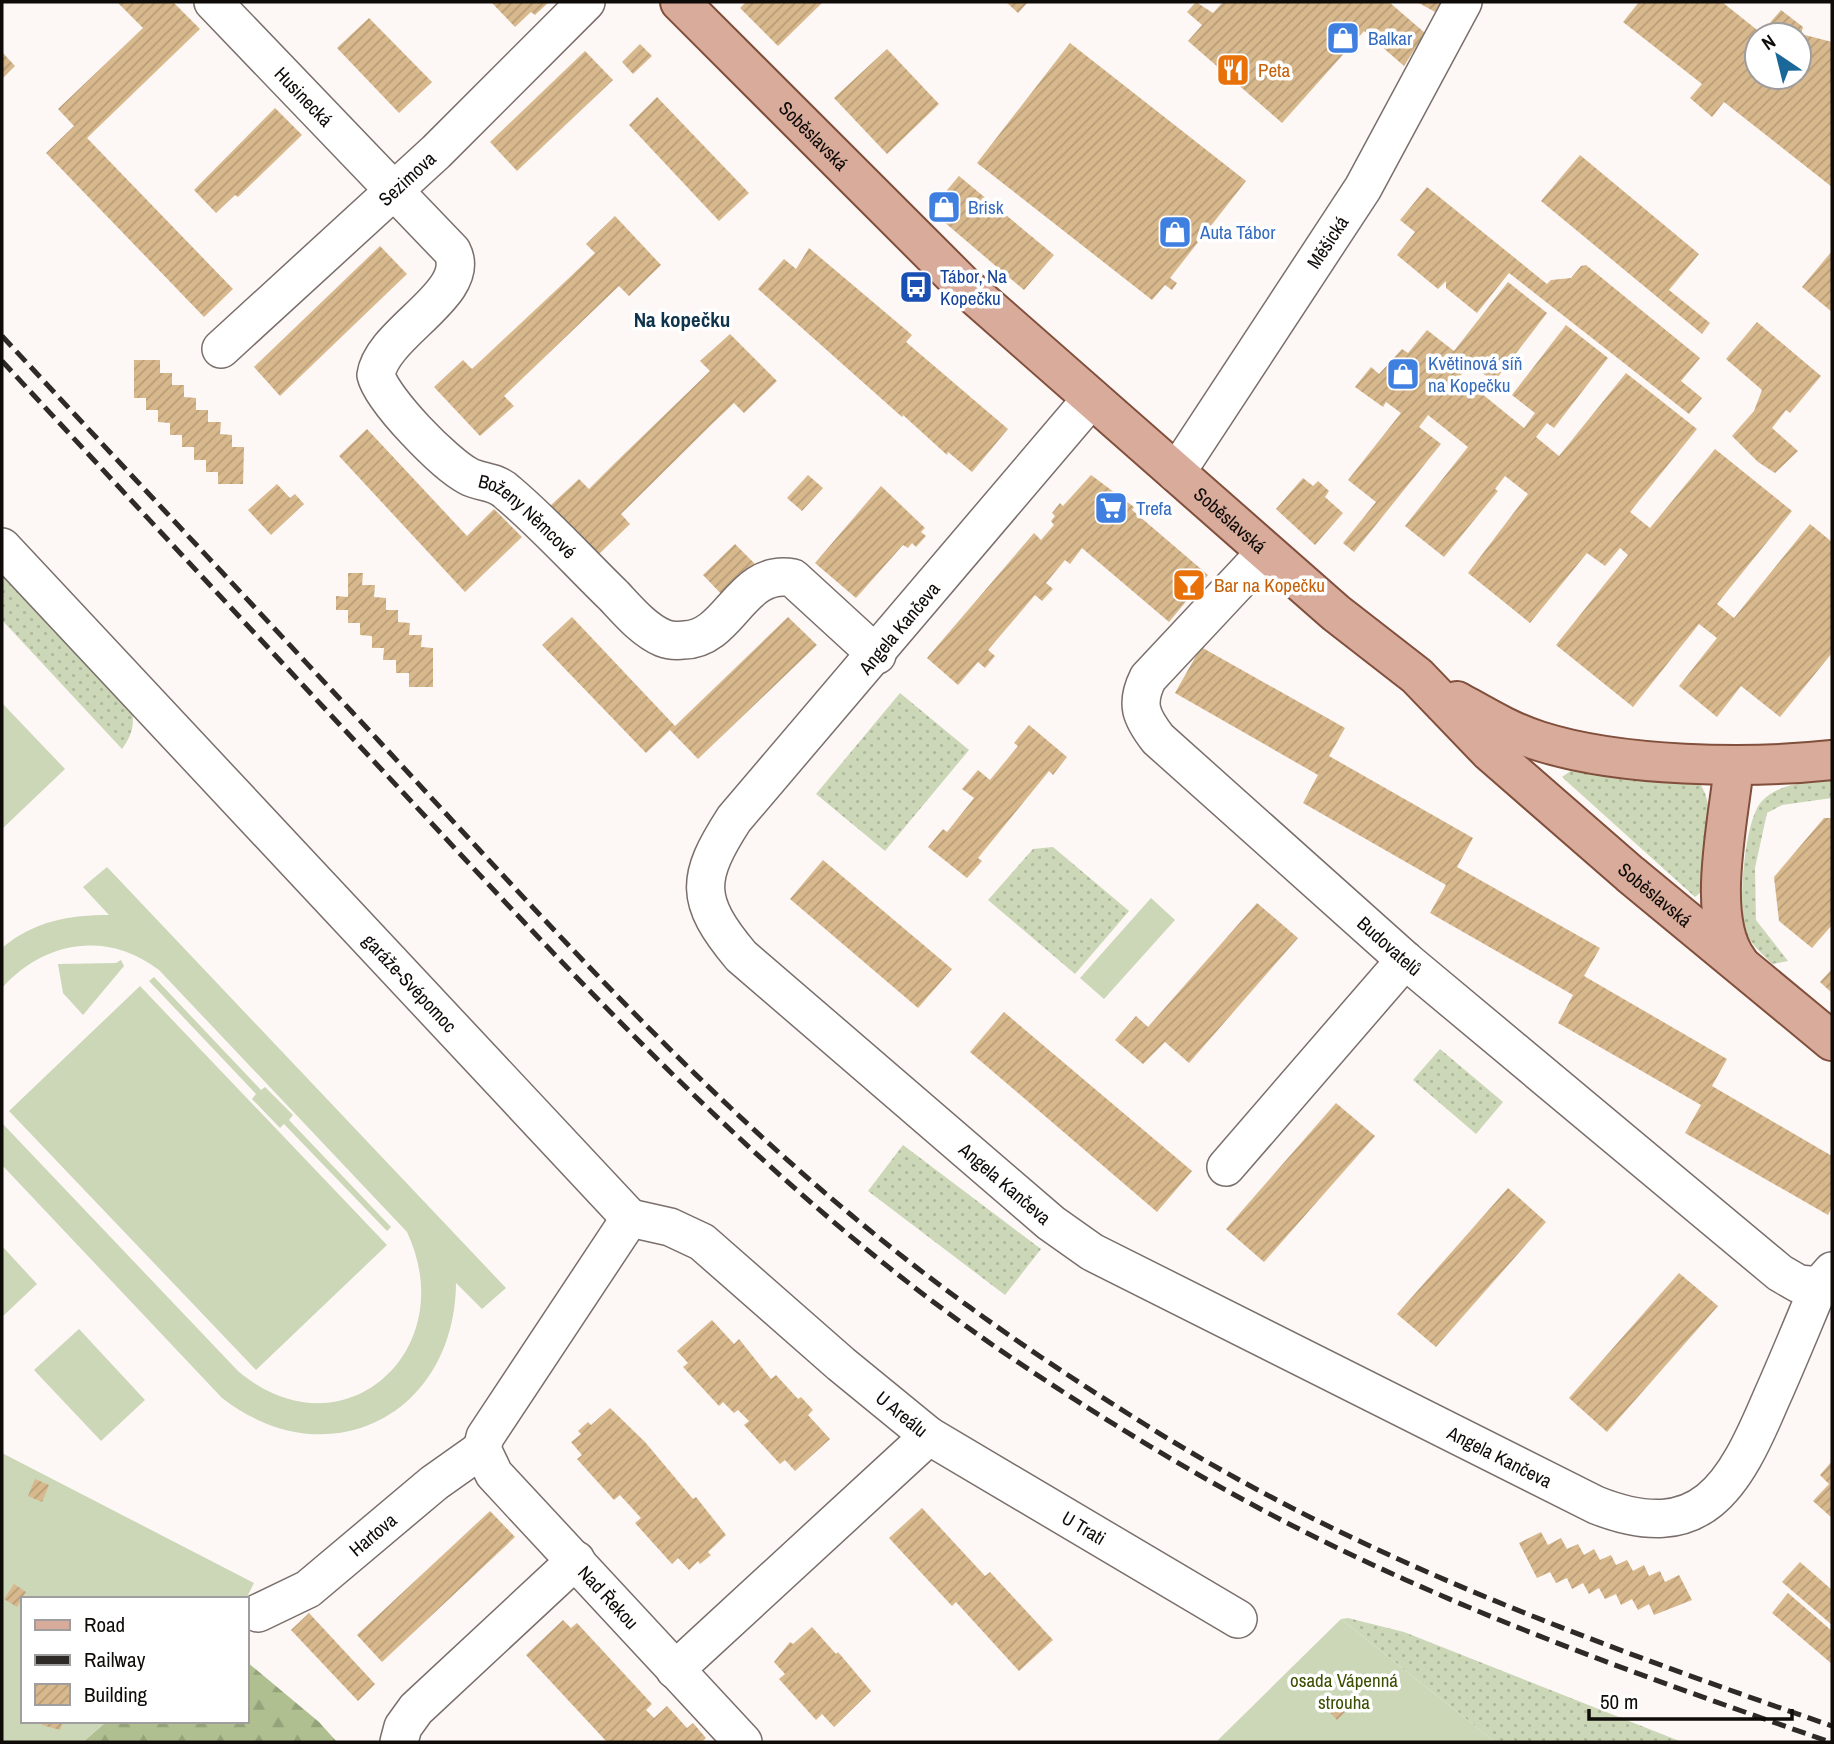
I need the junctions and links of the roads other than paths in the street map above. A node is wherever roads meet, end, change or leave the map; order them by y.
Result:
1 (213, 2) edge
2 (586, 2) edge
3 (680, 2) edge
4 (1463, 2) edge
5 (394, 190) junction
6 (221, 349) dead end
7 (1092, 398) junction
8 (1176, 473) junction
9 (2, 547) edge
10 (1266, 552) junction
11 (877, 654) junction
12 (1417, 676) junction
13 (1832, 760) edge
14 (1734, 765) junction
15 (1405, 960) junction
16 (1745, 969) junction
17 (1832, 1041) edge
18 (1226, 1167) dead end
19 (630, 1218) junction
20 (1826, 1279) edge
21 (929, 1436) junction
22 (482, 1449) junction
23 (576, 1560) junction
24 (258, 1613) dead end
25 (1238, 1619) dead end
26 (675, 1670) junction
27 (399, 1740) edge
28 (743, 1742) edge

1 - 5 street, Husinecká
2 - 5 street, Sezimova
3 - 7 main road, Soběslavská
4 - 8 street, Měšická
5 - 6 street, Sezimova
5 - 11 street, Boženy Němcové
7 - 8 main road, Soběslavská
7 - 11 street, Angela Kančeva
8 - 10 main road, Soběslavská
9 - 19 street, garáže-Svépomoc
10 - 12 main road, Soběslavská
10 - 15 street, Budovatelů
11 - 20 street, Angela Kančeva
12 - 14 main road
12 - 16 main road, Soběslavská
13 - 14 main road
14 - 16 main road
15 - 18 street
15 - 20 street, Budovatelů
16 - 17 main road, Soběslavská
19 - 21 street, U Areálu
19 - 22 street
21 - 25 street, U Trati
21 - 26 street, U Areálu
22 - 23 street, Nad Řekou
22 - 24 street, Hartova
23 - 26 street, Nad Řekou
23 - 27 street
26 - 28 street, Nad Řekou

